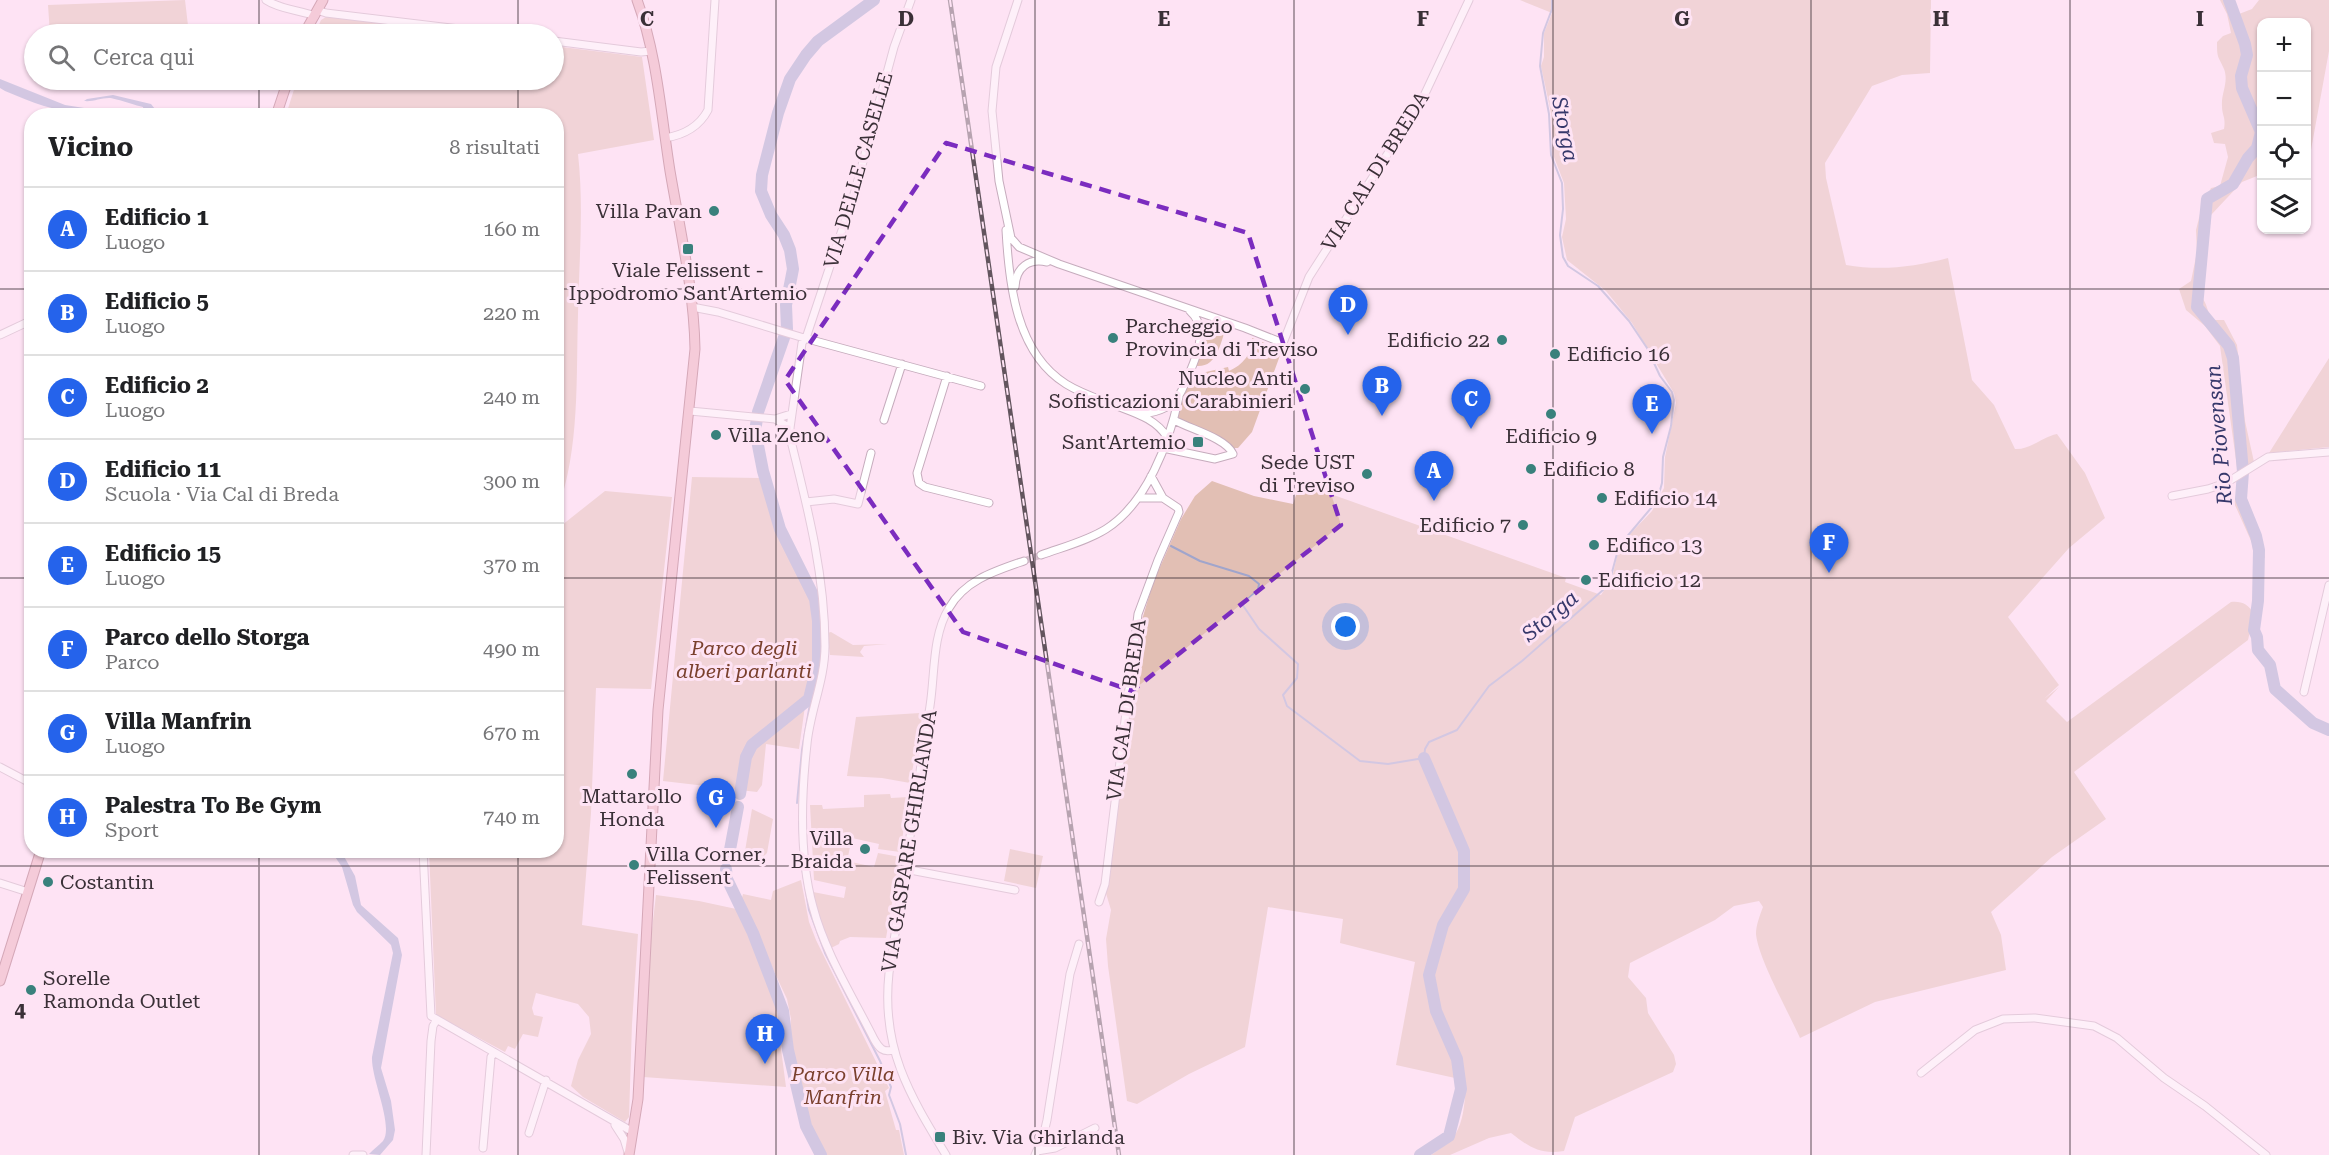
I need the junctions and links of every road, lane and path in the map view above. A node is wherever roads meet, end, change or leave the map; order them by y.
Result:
1 (266, 0) edge
2 (323, 0) edge
3 (637, 0) edge
4 (716, 0) edge
5 (911, 0) edge
6 (1018, 0) edge
7 (1469, 0) edge
8 (316, 13) junction
9 (310, 24) edge
10 (418, 24) edge
11 (564, 42) edge
12 (651, 51) junction
13 (285, 90) edge
14 (279, 108) edge
15 (665, 138) junction
16 (1005, 213) junction
17 (1059, 264) junction
18 (1016, 299) junction
19 (692, 307) junction
20 (1188, 309) junction
21 (1226, 322) junction
22 (24, 324) edge
23 (0, 335) edge
24 (1201, 335) junction
25 (804, 338) junction
26 (902, 364) junction
27 (947, 376) junction
28 (981, 386) dead end
29 (1179, 397) junction
30 (690, 411) junction
31 (791, 414) junction
32 (1142, 414) junction
33 (775, 419) junction
34 (884, 420) dead end
35 (1174, 420) junction
36 (790, 428) junction
37 (1167, 437) junction
38 (1162, 448) junction
39 (2329, 452) edge
40 (871, 453) dead end
41 (1150, 476) junction
42 (2172, 496) dead end
43 (1139, 498) junction
44 (1163, 498) junction
45 (806, 502) junction
46 (988, 503) dead end
47 (1041, 555) tunnel mouth
48 (1024, 561) tunnel mouth
49 (2329, 585) edge
50 (2304, 692) dead end
51 (0, 767) edge
52 (24, 780) edge
53 (39, 858) edge
54 (423, 858) edge
55 (905, 869) junction
56 (0, 884) edge
57 (1015, 890) dead end
58 (28, 892) junction
59 (1100, 902) dead end
60 (1079, 944) dead end
61 (0, 981) edge
62 (436, 1021) junction
63 (890, 1051) junction
64 (494, 1053) junction
65 (1921, 1073) dead end
66 (546, 1080) junction
67 (609, 1119) junction
68 (1095, 1128) dead end
69 (529, 1132) dead end
70 (633, 1132) junction
71 (483, 1148) dead end
72 (1036, 1153) edge
73 (353, 1155) edge
74 (363, 1155) edge
75 (426, 1155) edge
76 (629, 1155) edge
77 (946, 1155) edge
78 (2266, 1155) edge

1 - 8 street
2 - 8 main road
3 - 12 main road
4 - 15 street
5 - 25 street, VIA DELLE CASELLE
6 - 16 street
7 - 21 street, VIA CAL DI BREDA
8 - 9 main road
8 - 10 street
11 - 12 street
12 - 15 main road
13 - 14 main road
15 - 19 main road
16 - 17 street
16 - 18 street
17 - 18 street
17 - 20 street
18 - 32 street
19 - 25 street
19 - 30 main road
20 - 21 street
20 - 24 street
21 - 24 street
22 - 23 street
24 - 29 street
25 - 26 street
25 - 31 street, VIA DELLE CASELLE
26 - 27 street
26 - 34 street
27 - 28 street
27 - 46 street
29 - 32 street
29 - 35 street
30 - 33 street
30 - 70 main road
31 - 33 street
31 - 36 street, VIA DELLE CASELLE
32 - 37 street
33 - 36 street
35 - 37 street
35 - 38 street
36 - 45 street, VIA DELLE CASELLE
37 - 38 street
38 - 41 street
39 - 42 street
40 - 45 street
41 - 43 street
41 - 44 street, VIA CAL DI BREDA
43 - 44 street
43 - 47 street
44 - 59 street, VIA CAL DI BREDA
45 - 63 street, VIA DELLE CASELLE
48 - 55 street, VIA GASPARE GHIRLANDA
49 - 50 street
51 - 52 street
53 - 58 main road
54 - 62 street
55 - 57 street
55 - 63 street, VIA GASPARE GHIRLANDA
56 - 58 street
58 - 61 main road
60 - 72 street
62 - 64 street
62 - 75 street
63 - 77 street, VIA GASPARE GHIRLANDA
64 - 66 street
64 - 71 street
65 - 78 street
66 - 67 street
66 - 69 street
67 - 70 street
67 - 76 street
68 - 72 street
70 - 76 main road
73 - 74 street

